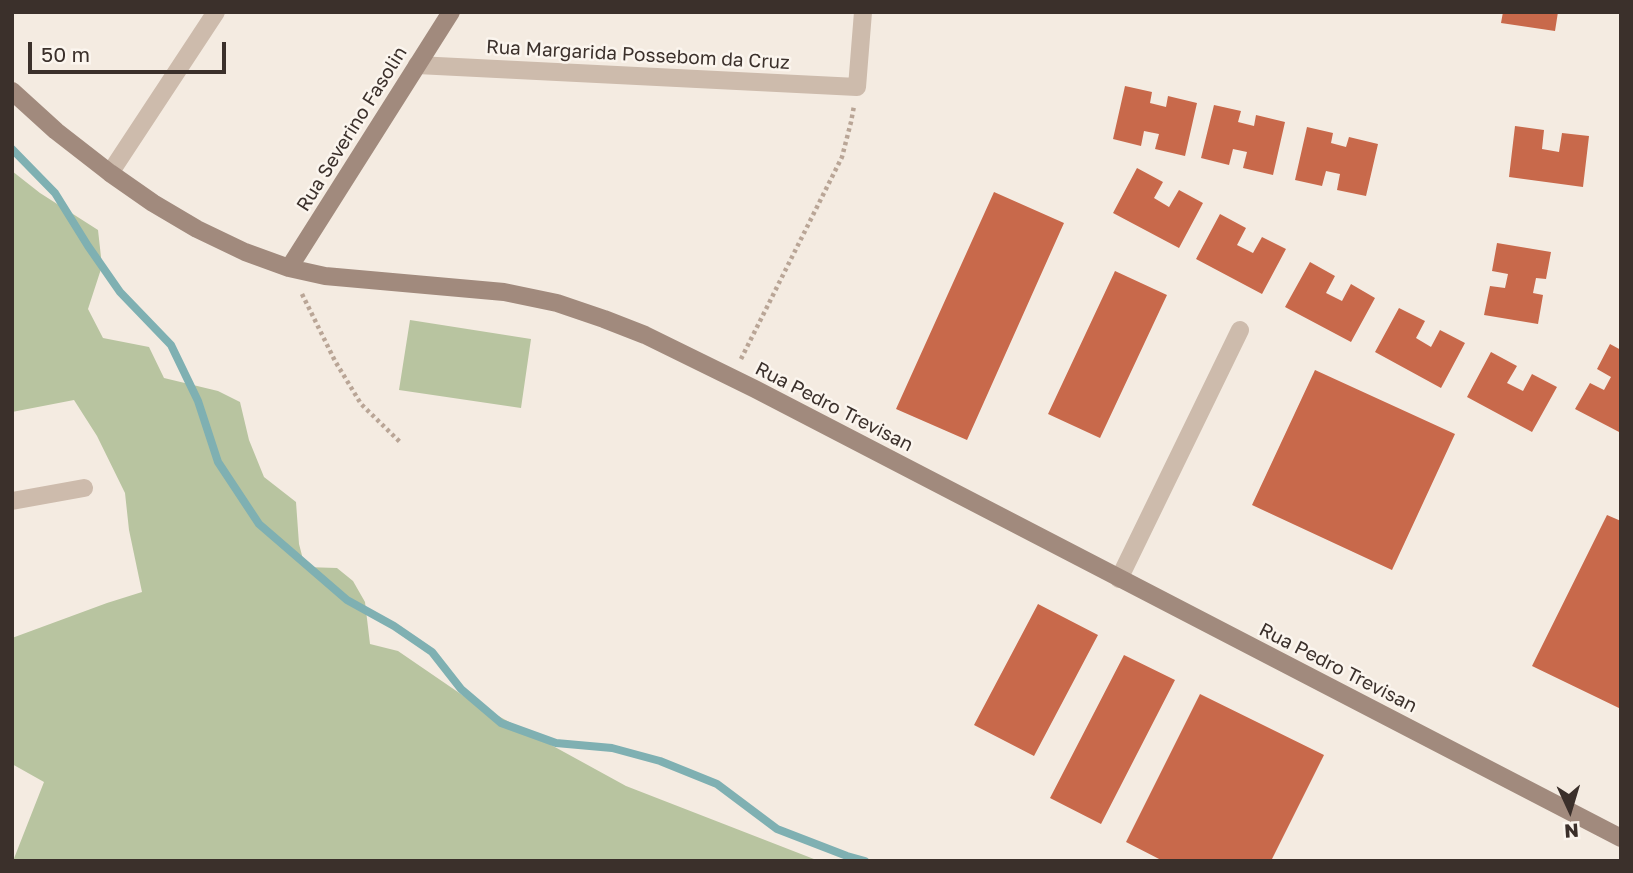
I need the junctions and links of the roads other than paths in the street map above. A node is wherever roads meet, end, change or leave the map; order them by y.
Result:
1 (216, 12) edge
2 (450, 12) edge
3 (863, 12) edge
4 (417, 65) junction
5 (12, 91) edge
6 (110, 173) junction
7 (289, 268) junction
8 (1240, 330) dead end
9 (84, 488) dead end
10 (12, 501) edge
11 (1119, 579) junction
12 (1621, 838) edge

1 - 6 street
2 - 4 street, Rua Severino Fasolin
3 - 4 street, Rua Margarida Possebom da Cruz
4 - 7 street, Rua Severino Fasolin
5 - 6 street, Rua Pedro Trevisan
6 - 7 street, Rua Pedro Trevisan
7 - 11 street, Rua Pedro Trevisan
8 - 11 street
9 - 10 street
11 - 12 street, Rua Pedro Trevisan

